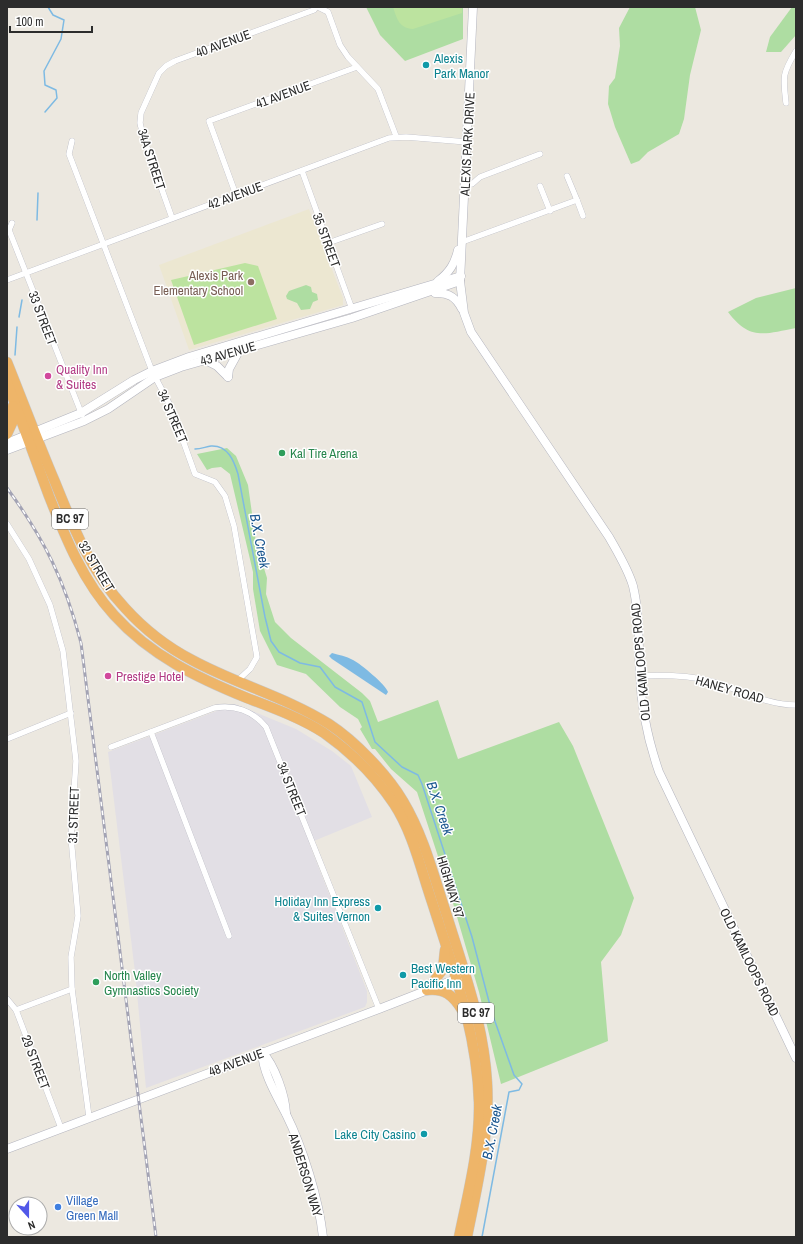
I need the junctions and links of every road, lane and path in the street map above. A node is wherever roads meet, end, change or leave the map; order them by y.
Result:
1 (317, 7) edge
2 (473, 7) edge
3 (796, 51) edge
4 (357, 67) junction
5 (147, 100) joint
6 (786, 103) dead end
7 (396, 136) junction
8 (72, 141) dead end
9 (467, 142) junction
10 (540, 154) dead end
11 (302, 171) junction
12 (567, 176) dead end
13 (465, 184) junction
14 (540, 186) dead end
15 (236, 195) junction
16 (577, 200) junction
17 (550, 211) junction
18 (583, 216) dead end
19 (172, 218) junction
20 (12, 223) dead end
21 (382, 224) dead end
22 (462, 239) junction
23 (102, 243) junction
24 (328, 243) junction
25 (26, 273) junction
26 (460, 279) junction
27 (7, 280) edge
28 (434, 283) junction
29 (430, 293) junction
30 (352, 309) junction
31 (464, 313) junction
32 (240, 349) junction
33 (204, 360) junction
34 (7, 362) edge
35 (154, 374) junction
36 (7, 382) edge
37 (11, 392) junction
38 (81, 413) junction
39 (84, 421) junction
40 (7, 434) edge
41 (32, 437) junction
42 (7, 443) edge
43 (7, 450) edge
44 (7, 524) edge
45 (111, 593) junction
46 (102, 600) junction
47 (172, 649) joint
48 (640, 676) junction
49 (201, 678) joint
50 (237, 681) junction
51 (796, 705) edge
52 (71, 713) junction
53 (151, 732) junction
54 (7, 739) edge
55 (111, 747) dead end
56 (229, 936) dead end
57 (444, 940) junction
58 (461, 977) junction
59 (72, 988) junction
60 (426, 990) junction
61 (7, 999) edge
62 (379, 1009) junction
63 (16, 1010) junction
64 (468, 1021) junction
65 (262, 1052) junction
66 (796, 1058) edge
67 (90, 1117) junction
68 (61, 1128) junction
69 (7, 1149) edge
70 (323, 1237) edge
71 (459, 1237) edge
72 (467, 1237) edge

1 - 4 street
1 - 5 street, 40 AVENUE
2 - 9 street, ALEXIS PARK DRIVE
3 - 6 street
4 - 7 street
4 - 15 street, 41 AVENUE
5 - 19 street, 34A STREET
7 - 9 street, 42 AVENUE
7 - 11 street, 42 AVENUE
8 - 23 street, 34 STREET
9 - 13 street, ALEXIS PARK DRIVE
10 - 13 street
11 - 15 street, 42 AVENUE
11 - 24 street, 35 STREET
12 - 16 street
13 - 22 street, ALEXIS PARK DRIVE
14 - 17 street
15 - 19 street, 42 AVENUE
16 - 17 street
16 - 18 street
17 - 22 street
19 - 23 street, 42 AVENUE
20 - 25 street, 33 STREET
21 - 24 street
22 - 26 street, ALEXIS PARK DRIVE
22 - 28 street
23 - 25 street, 42 AVENUE
23 - 35 street, 34 STREET
24 - 30 street, 35 STREET
25 - 27 street, 42 AVENUE
25 - 38 street, 33 STREET
26 - 28 street, 43 AVENUE
26 - 29 street, 43 AVENUE
26 - 31 street, OLD KAMLOOPS ROAD
28 - 30 street, 43 AVENUE
29 - 31 street
29 - 32 street, 43 AVENUE
30 - 35 street, 43 AVENUE
31 - 48 street, OLD KAMLOOPS ROAD
32 - 33 street, 43 AVENUE
32 - 33 street
33 - 35 street, 43 AVENUE
34 - 41 highway, 32 STREET / BC 97
35 - 38 street, 43 AVENUE
35 - 39 street, 43 AVENUE
35 - 50 street, 34 STREET
36 - 37 highway, 32 STREET / BC 97
37 - 40 highway
37 - 41 highway, 32 STREET / BC 97
38 - 39 street, 33 STREET
38 - 41 street, 43 AVENUE
39 - 41 street, 43 AVENUE
41 - 42 street, 43 AVENUE
41 - 43 street, 43 AVENUE
41 - 45 highway, 32 STREET / BC 97
41 - 46 highway, 32 STREET / BC 97
44 - 52 street, 31 STREET
45 - 46 street
45 - 47 highway, 32 STREET / BC 97
46 - 49 highway, 32 STREET / BC 97
47 - 50 highway, HIGHWAY 97 / BC 97
48 - 51 street, HANEY ROAD
48 - 66 street, OLD KAMLOOPS ROAD
49 - 57 highway, HIGHWAY 97 / BC 97
50 - 58 highway, HIGHWAY 97 / BC 97
52 - 54 street
52 - 59 street, 31 STREET
53 - 55 street, 34 STREET
53 - 56 street
53 - 62 street, 34 STREET
57 - 58 highway, HIGHWAY 97 / BC 97
57 - 60 highway
58 - 60 street, 48 AVENUE
58 - 64 highway, HIGHWAY 97 / BC 97
58 - 72 highway, HIGHWAY 97 / BC 97
59 - 63 street
59 - 67 street, 31 STREET
60 - 62 street, 48 AVENUE
60 - 64 highway
61 - 63 street, 29 STREET
62 - 65 street, 48 AVENUE
63 - 68 street, 29 STREET
64 - 71 highway, HIGHWAY 97 / BC 97
65 - 67 street, 48 AVENUE
65 - 70 street, ANDERSON WAY
67 - 68 street, 48 AVENUE
68 - 69 street, 48 AVENUE

